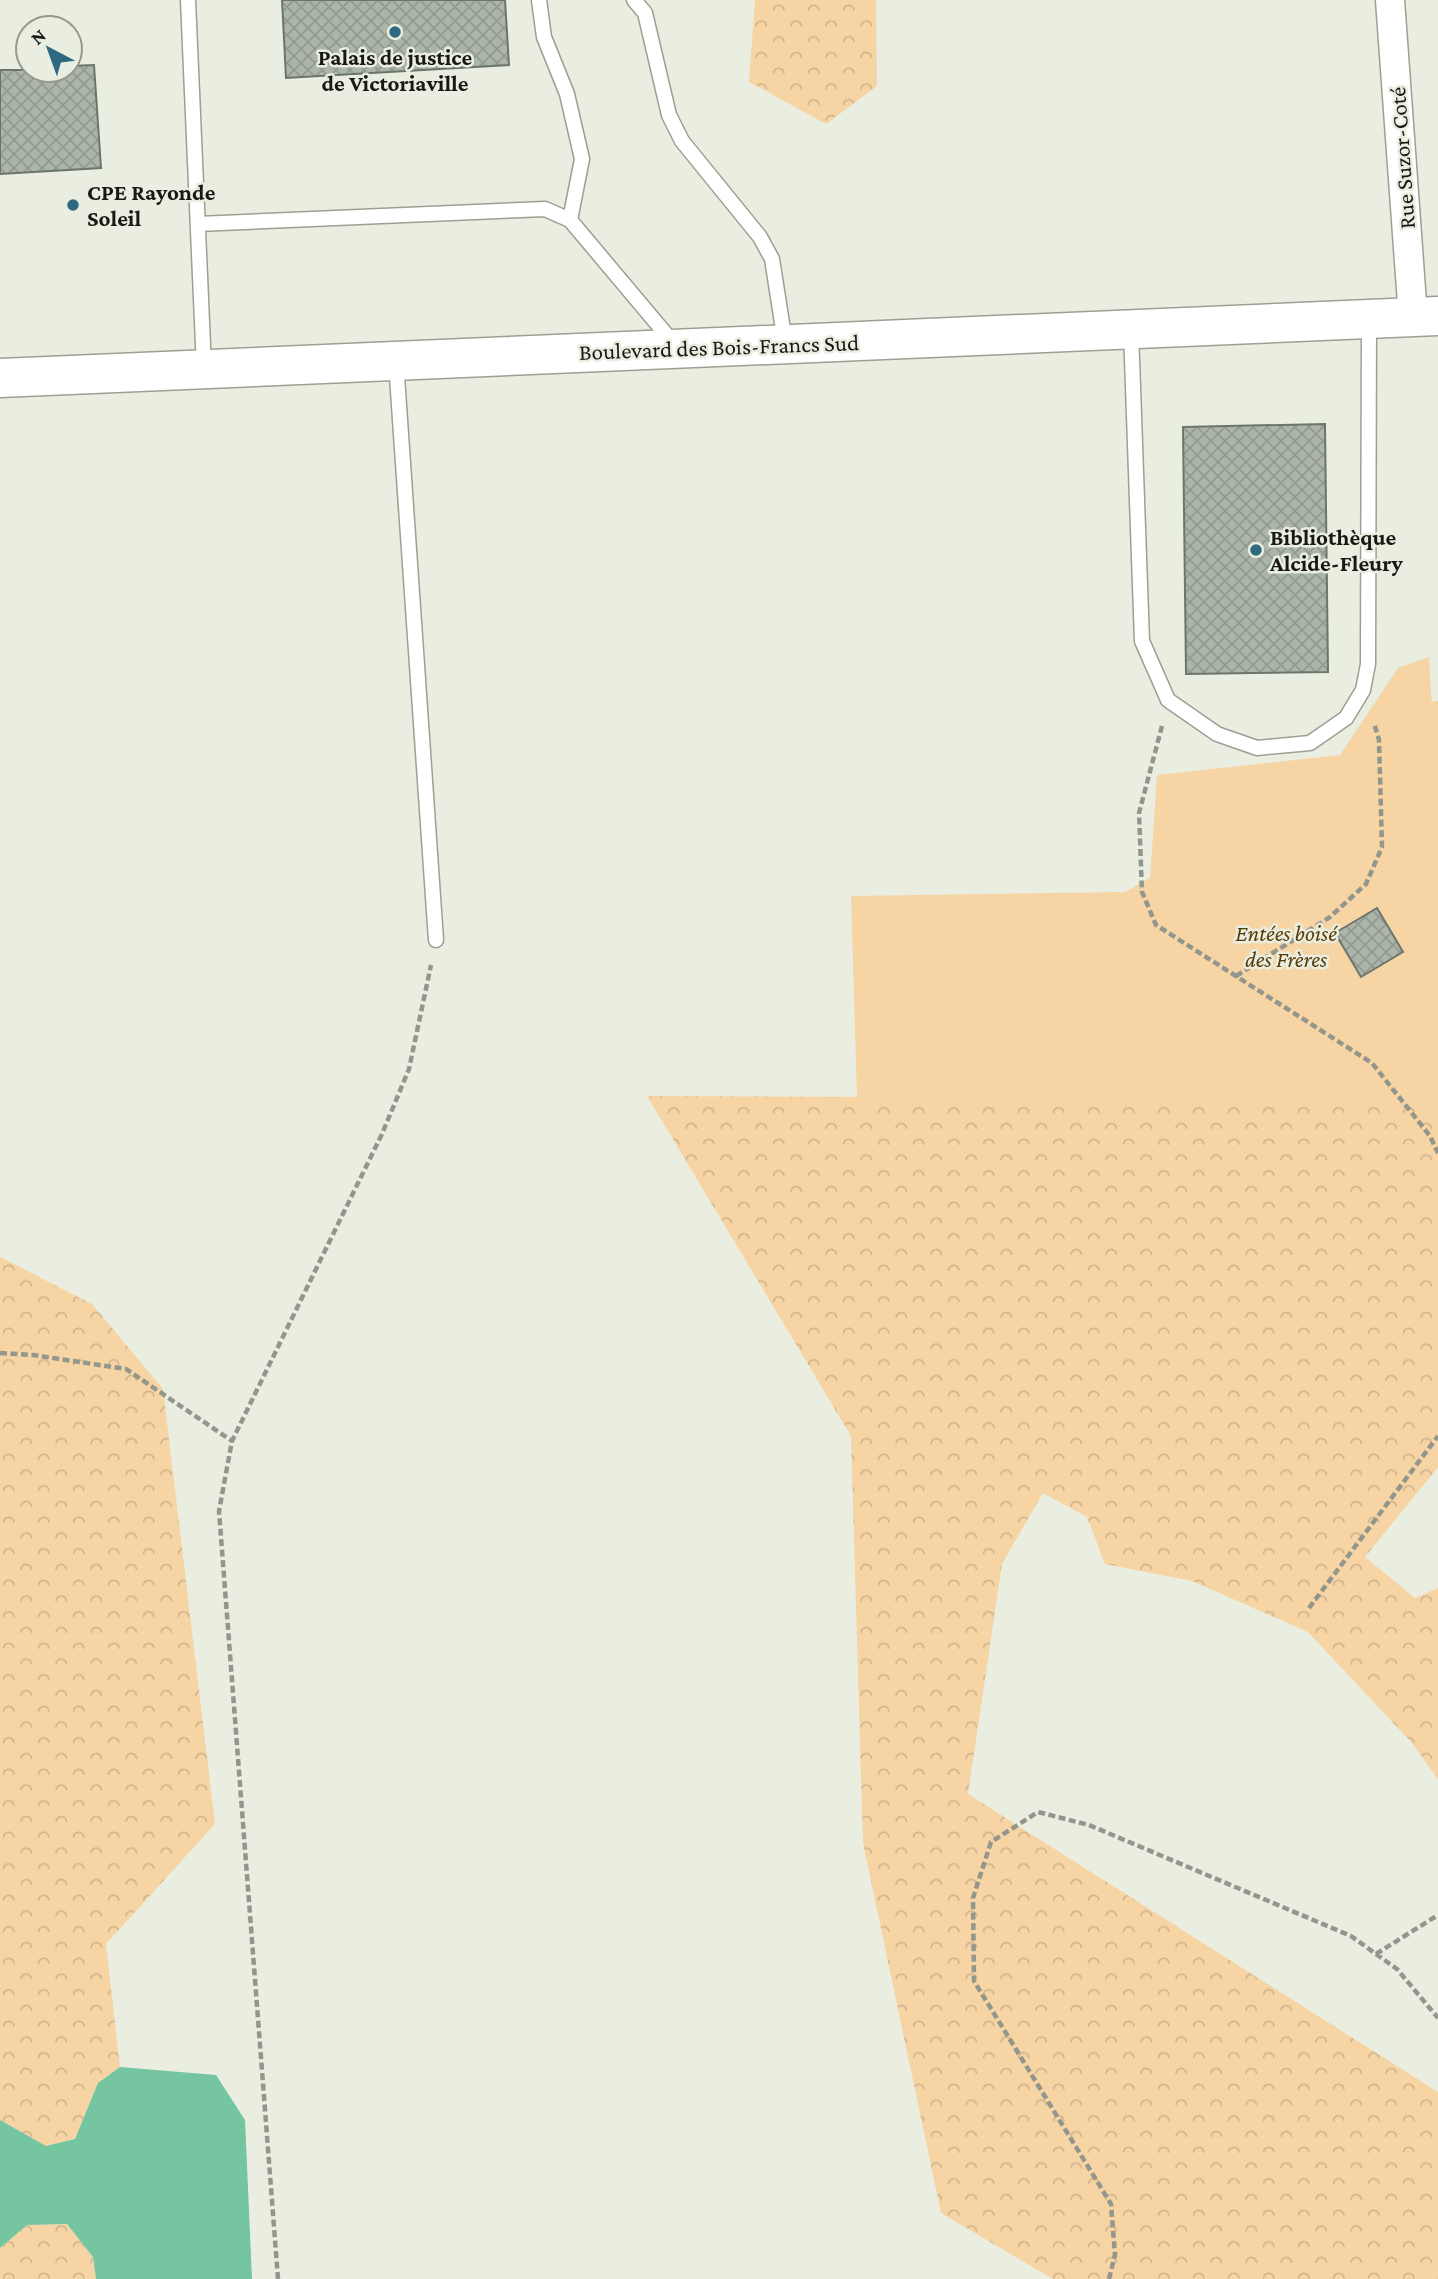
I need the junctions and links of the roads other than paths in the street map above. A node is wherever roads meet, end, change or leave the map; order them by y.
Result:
1 (188, 0) edge
2 (539, 0) edge
3 (634, 0) edge
4 (1390, 0) edge
5 (570, 220) junction
6 (198, 225) junction
7 (1426, 316) edge
8 (1369, 318) junction
9 (1130, 329) junction
10 (786, 344) junction
11 (678, 349) junction
12 (396, 361) junction
13 (204, 369) junction
14 (0, 378) edge
15 (436, 940) road end

1 - 6 lane
2 - 5 lane
3 - 10 lane
4 - 7 street, Rue Suzor-Coté
5 - 6 lane
5 - 11 lane
6 - 13 lane
7 - 8 street, Boulevard des Bois-Francs Sud
8 - 9 street, Boulevard des Bois-Francs Sud
8 - 9 lane
9 - 10 street, Boulevard des Bois-Francs Sud
10 - 11 street, Boulevard des Bois-Francs Sud
11 - 12 street, Boulevard des Bois-Francs Sud
12 - 13 street, Boulevard des Bois-Francs Sud
12 - 15 lane
13 - 14 street, Boulevard des Bois-Francs Sud

